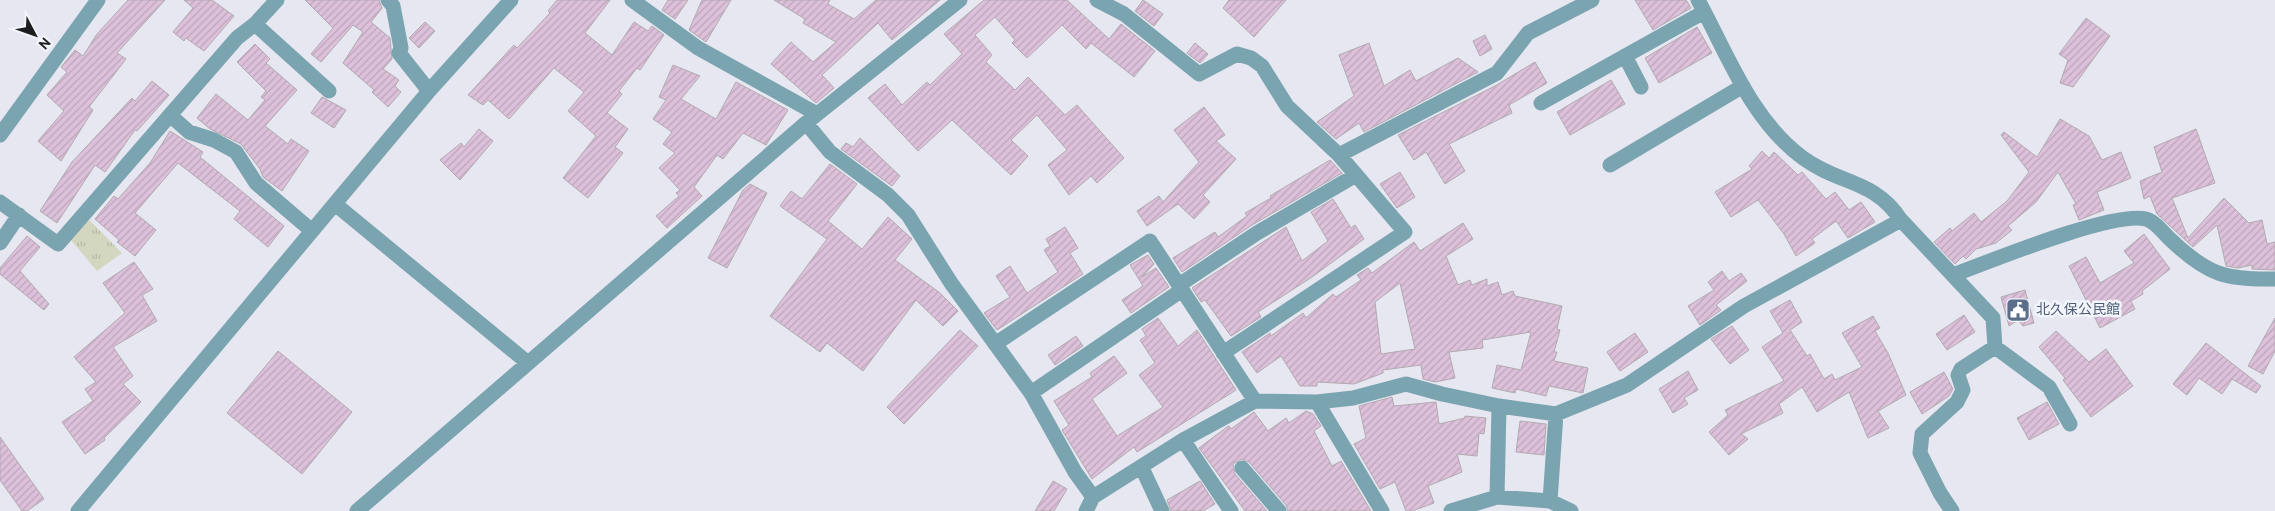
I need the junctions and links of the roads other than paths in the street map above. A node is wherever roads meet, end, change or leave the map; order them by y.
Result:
1 (98, 0) edge
2 (277, 0) edge
3 (388, 0) edge
4 (511, 0) edge
5 (632, 0) edge
6 (1097, 0) edge
7 (1592, 0) edge
8 (951, 2) edge
9 (1701, 6) edge
10 (255, 24) junction
11 (1625, 56) junction
12 (1743, 86) junction
13 (1641, 87) dead end
14 (329, 91) dead end
15 (429, 91) junction
16 (1541, 103) dead end
17 (170, 116) junction
18 (812, 119) junction
19 (0, 135) edge
20 (1339, 155) junction
21 (1610, 165) dead end
22 (1356, 175) junction
23 (0, 202) edge
24 (335, 204) junction
25 (19, 215) junction
26 (1901, 220) junction
27 (312, 231) junction
28 (0, 243) edge
29 (1952, 275) junction
30 (2275, 279) edge
31 (1181, 287) junction
32 (995, 344) junction
33 (1995, 347) junction
34 (1223, 353) junction
35 (528, 363) junction
36 (1031, 393) junction
37 (1254, 401) junction
38 (1317, 402) junction
39 (1499, 406) junction
40 (1556, 414) junction
41 (2070, 424) dead end
42 (1183, 440) junction
43 (1142, 468) junction
44 (1242, 468) dead end
45 (1093, 497) junction
46 (1497, 497) junction
47 (1550, 501) junction
48 (78, 511) edge
49 (358, 511) edge
50 (1086, 511) edge
51 (1162, 511) edge
52 (1230, 511) edge
53 (1279, 511) edge
54 (1382, 511) edge
55 (1451, 511) edge
56 (1571, 511) edge
57 (1952, 511) edge

1 - 19 street
2 - 10 street
3 - 15 street
4 - 15 street
5 - 18 street
6 - 20 street
7 - 20 street
8 - 18 street
9 - 11 street
9 - 12 street
10 - 14 street
10 - 17 street
11 - 13 street
11 - 16 street
12 - 21 street
12 - 26 street
15 - 24 street
17 - 25 street
17 - 27 street
18 - 32 street
18 - 35 street
20 - 22 street
22 - 31 street
22 - 34 street
23 - 25 street
24 - 27 street
24 - 35 street
25 - 28 street
26 - 29 street
26 - 40 street
27 - 48 street
29 - 30 street
29 - 33 street
31 - 32 street
31 - 34 street
31 - 36 street
32 - 36 street
33 - 41 street
33 - 57 street
34 - 37 street
35 - 49 street
36 - 45 street
37 - 38 street
37 - 42 street
38 - 39 street
38 - 54 street
39 - 40 street
39 - 46 street
40 - 47 street
42 - 43 street
42 - 52 street
43 - 45 street
43 - 51 street
44 - 53 street
45 - 50 street
46 - 47 street
46 - 55 street
47 - 56 street

